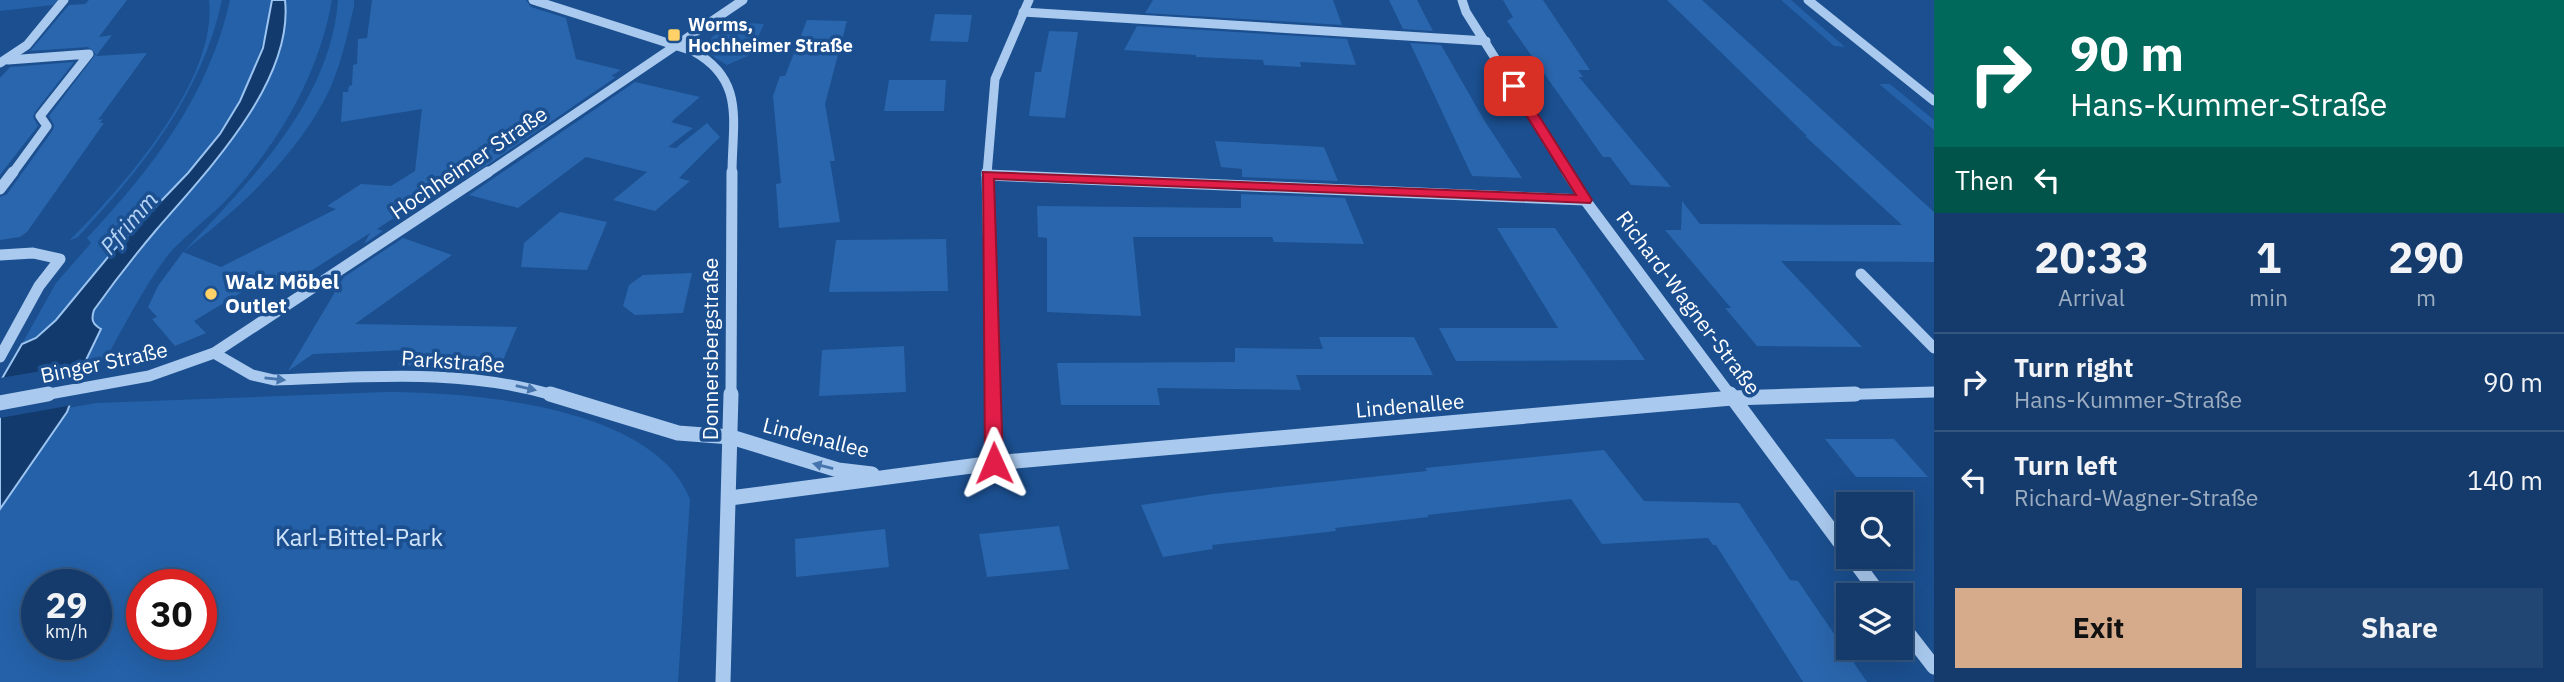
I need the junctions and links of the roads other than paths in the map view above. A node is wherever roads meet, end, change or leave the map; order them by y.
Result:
1 (64, 0) edge
2 (533, 0) edge
3 (743, 0) edge
4 (1029, 0) edge
5 (1462, 0) edge
6 (1808, 0) edge
7 (1023, 12) junction
8 (1486, 41) junction
9 (676, 46) junction
10 (4, 62) edge
11 (1934, 101) edge
12 (988, 175) junction
13 (0, 189) edge
14 (1586, 200) junction
15 (0, 255) edge
16 (1861, 274) dead end
17 (1934, 348) edge
18 (214, 353) junction
19 (0, 357) edge
20 (1934, 392) edge
21 (1732, 398) junction
22 (0, 403) edge
23 (731, 437) junction
24 (994, 463) junction
25 (891, 476) junction
26 (730, 498) junction
27 (1836, 538) edge
28 (1860, 569) edge
29 (1871, 583) edge
30 (1913, 640) edge
31 (1934, 667) edge
32 (723, 682) edge

1 - 10 street
2 - 9 street, Donnersbergstraße
3 - 9 street, Hochheimer Straße
4 - 7 street
5 - 8 street, Richard-Wagner-Straße
6 - 11 street
7 - 8 street
7 - 12 street
8 - 14 street, Richard-Wagner-Straße
9 - 18 street, Hochheimer Straße
9 - 23 street, Donnersbergstraße
10 - 13 street
12 - 14 street
12 - 24 street
14 - 21 street, Richard-Wagner-Straße
15 - 19 street
16 - 17 street
18 - 22 street, Binger Straße
18 -> 23 street, Parkstraße
20 - 21 street, Lindenallee
21 - 24 street, Lindenallee
21 - 27 street, Richard-Wagner-Straße
25 -> 23 street, Lindenallee
23 - 26 street, Donnersbergstraße
24 - 25 street, Lindenallee
25 - 26 street, Lindenallee
26 - 32 street, Donnersbergstraße
28 - 29 street, Richard-Wagner-Straße
30 - 31 street

